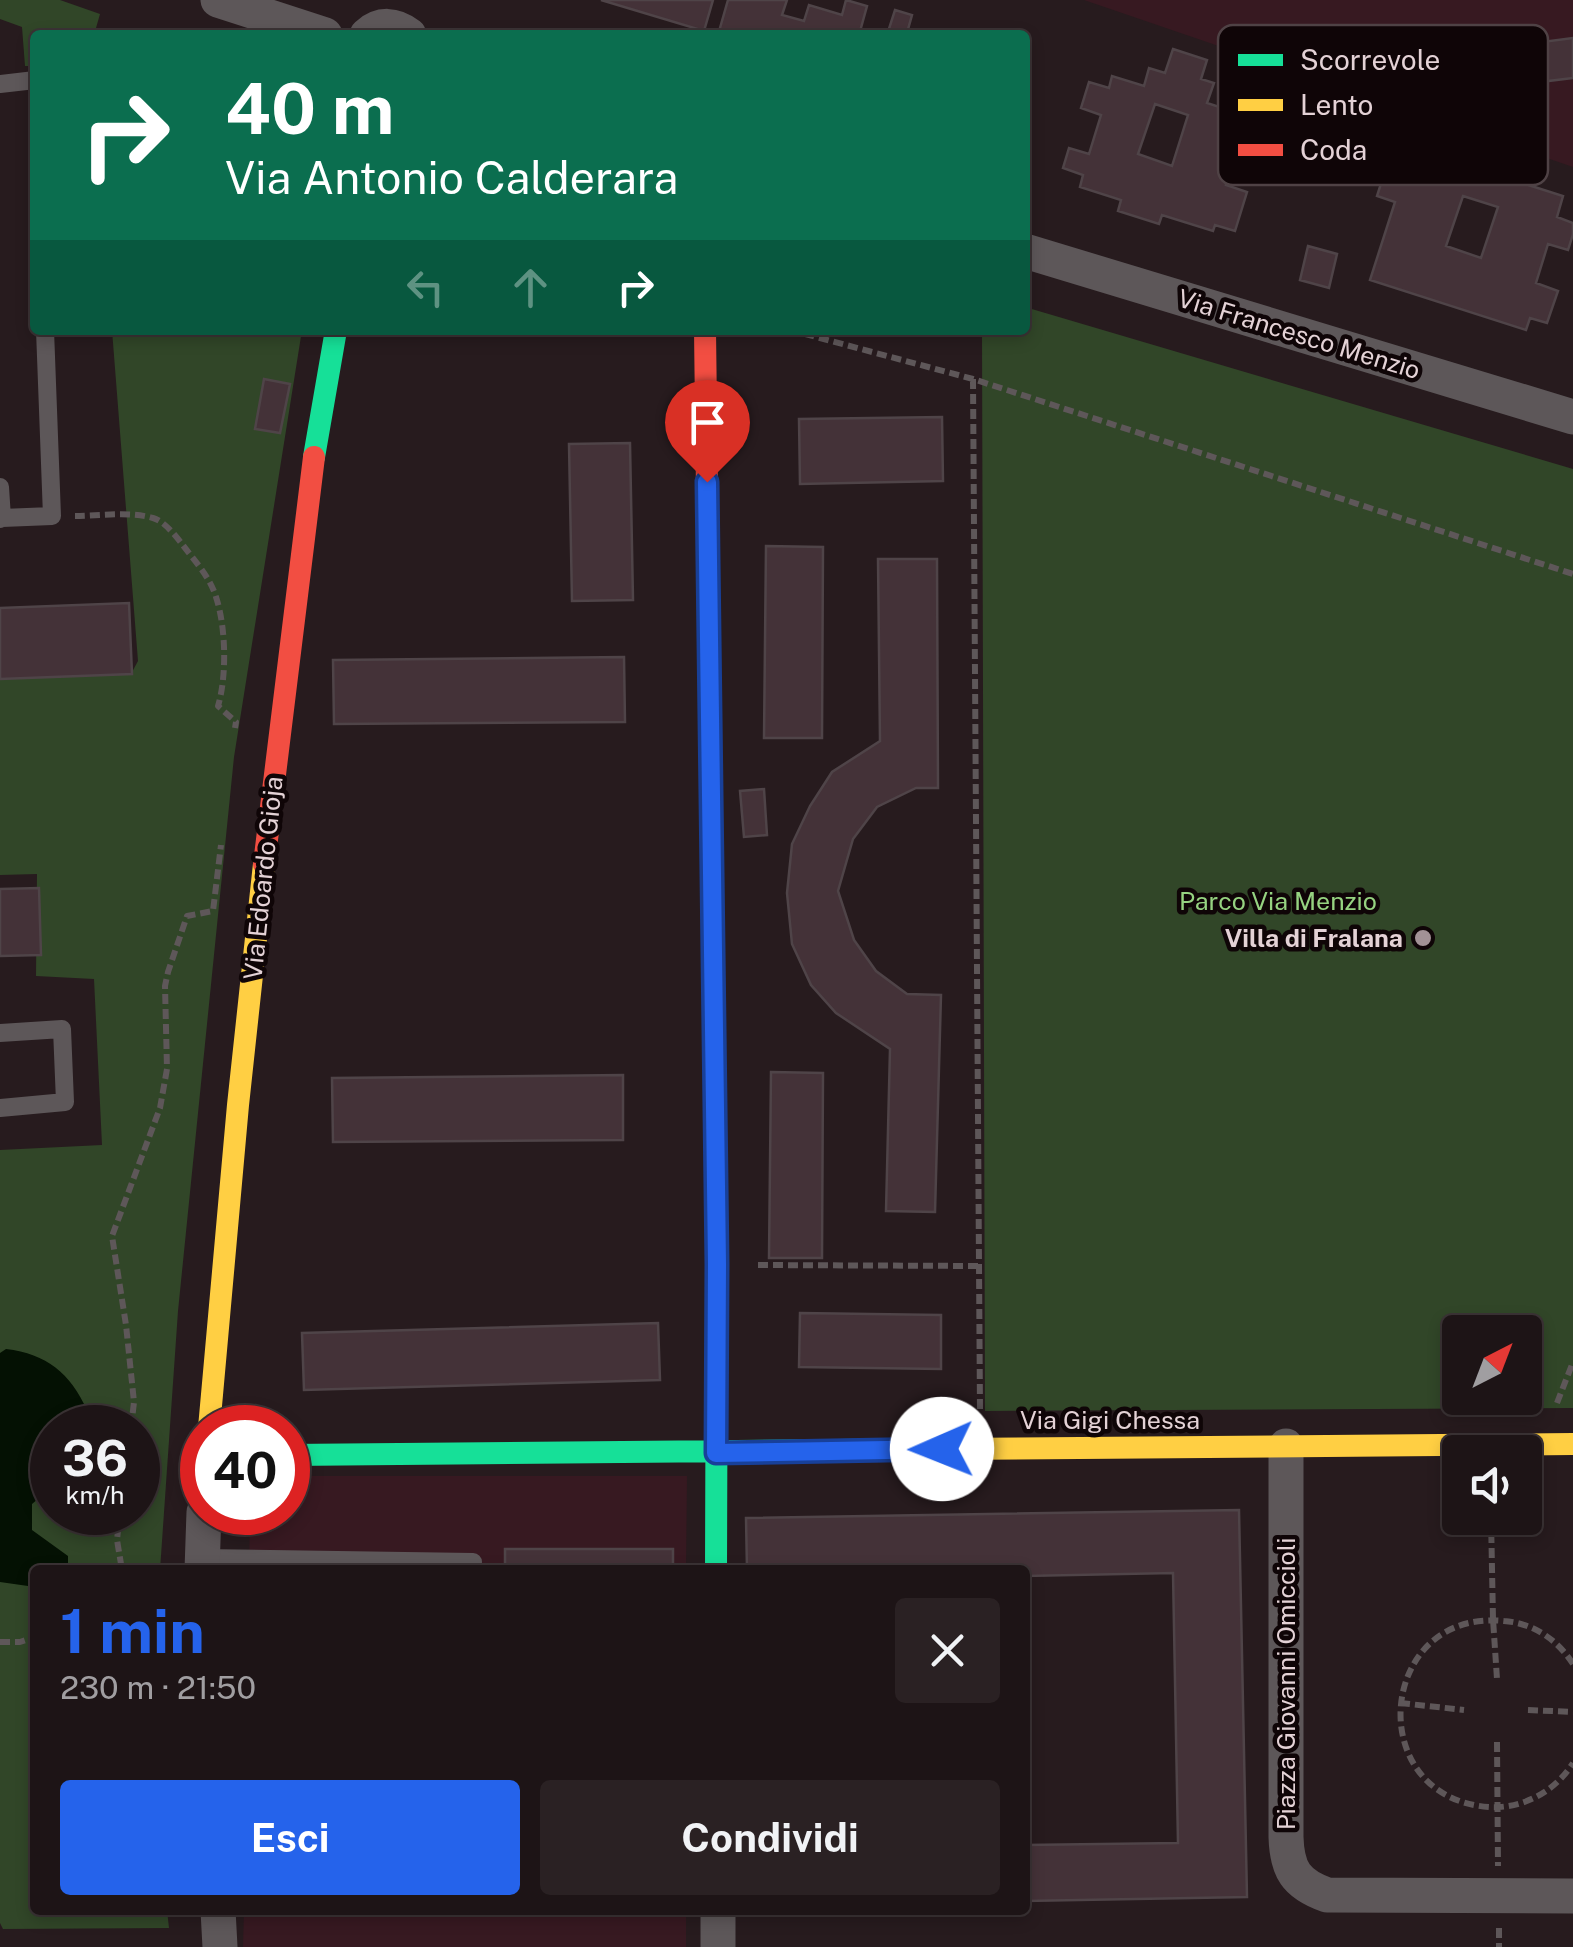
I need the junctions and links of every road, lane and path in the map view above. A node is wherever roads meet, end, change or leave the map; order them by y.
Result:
1 (218, 0) edge
2 (310, 30) edge
3 (30, 81) edge
4 (0, 84) edge
5 (1030, 253) edge
6 (46, 335) edge
7 (335, 335) edge
8 (706, 335) edge
9 (808, 335) edge
10 (974, 380) junction
11 (1573, 417) edge
12 (0, 488) edge
13 (52, 516) junction
14 (1, 518) edge
15 (1573, 574) edge
16 (233, 741) dead end
17 (222, 836) dead end
18 (0, 1033) edge
19 (0, 1108) edge
20 (717, 1264) junction
21 (979, 1266) junction
22 (134, 1405) edge
23 (210, 1405) edge
24 (1573, 1444) edge
25 (1286, 1446) junction
26 (980, 1448) junction
27 (716, 1453) junction
28 (310, 1455) edge
29 (118, 1535) edge
30 (203, 1535) edge
31 (1491, 1535) edge
32 (473, 1562) dead end
33 (202, 1564) edge
34 (121, 1565) edge
35 (716, 1565) edge
36 (1492, 1620) junction
37 (30, 1639) edge
38 (0, 1642) edge
39 (1573, 1664) edge
40 (1497, 1680) dead end
41 (1400, 1702) junction
42 (1464, 1710) dead end
43 (1528, 1710) dead end
44 (1573, 1712) edge
45 (1497, 1742) dead end
46 (1573, 1763) edge
47 (1498, 1808) junction
48 (1498, 1896) junction
49 (1573, 1896) edge
50 (218, 1915) edge
51 (718, 1915) edge
52 (220, 1947) edge
53 (718, 1947) edge

1 - 2 street
3 - 4 lane
5 - 11 street, Via Francesco Menzio
6 - 13 lane
7 - 23 street, Via Edoardo Gioja
8 - 20 street
9 - 10 path
10 - 15 path
10 - 21 path
12 - 14 lane
13 - 14 lane
13 - 16 path
17 - 22 path
18 - 19 lane
20 - 21 path
20 - 27 street
21 - 26 path
24 - 25 street, Via Gigi Chessa
25 - 26 street, Via Gigi Chessa
25 - 48 street, Piazza Giovanni Omiccioli
26 - 27 street, Via Gigi Chessa
27 - 28 street, Via Gigi Chessa
27 - 35 street
29 - 34 path
30 - 33 street
31 - 36 path
32 - 33 lane
36 - 39 path
36 - 40 path
36 - 41 path
37 - 38 path
41 - 42 path
41 - 47 path
43 - 44 path
45 - 47 path
46 - 47 path
47 - 48 path
48 - 49 street, Piazza Giovanni Omiccioli
50 - 52 street
51 - 53 street

